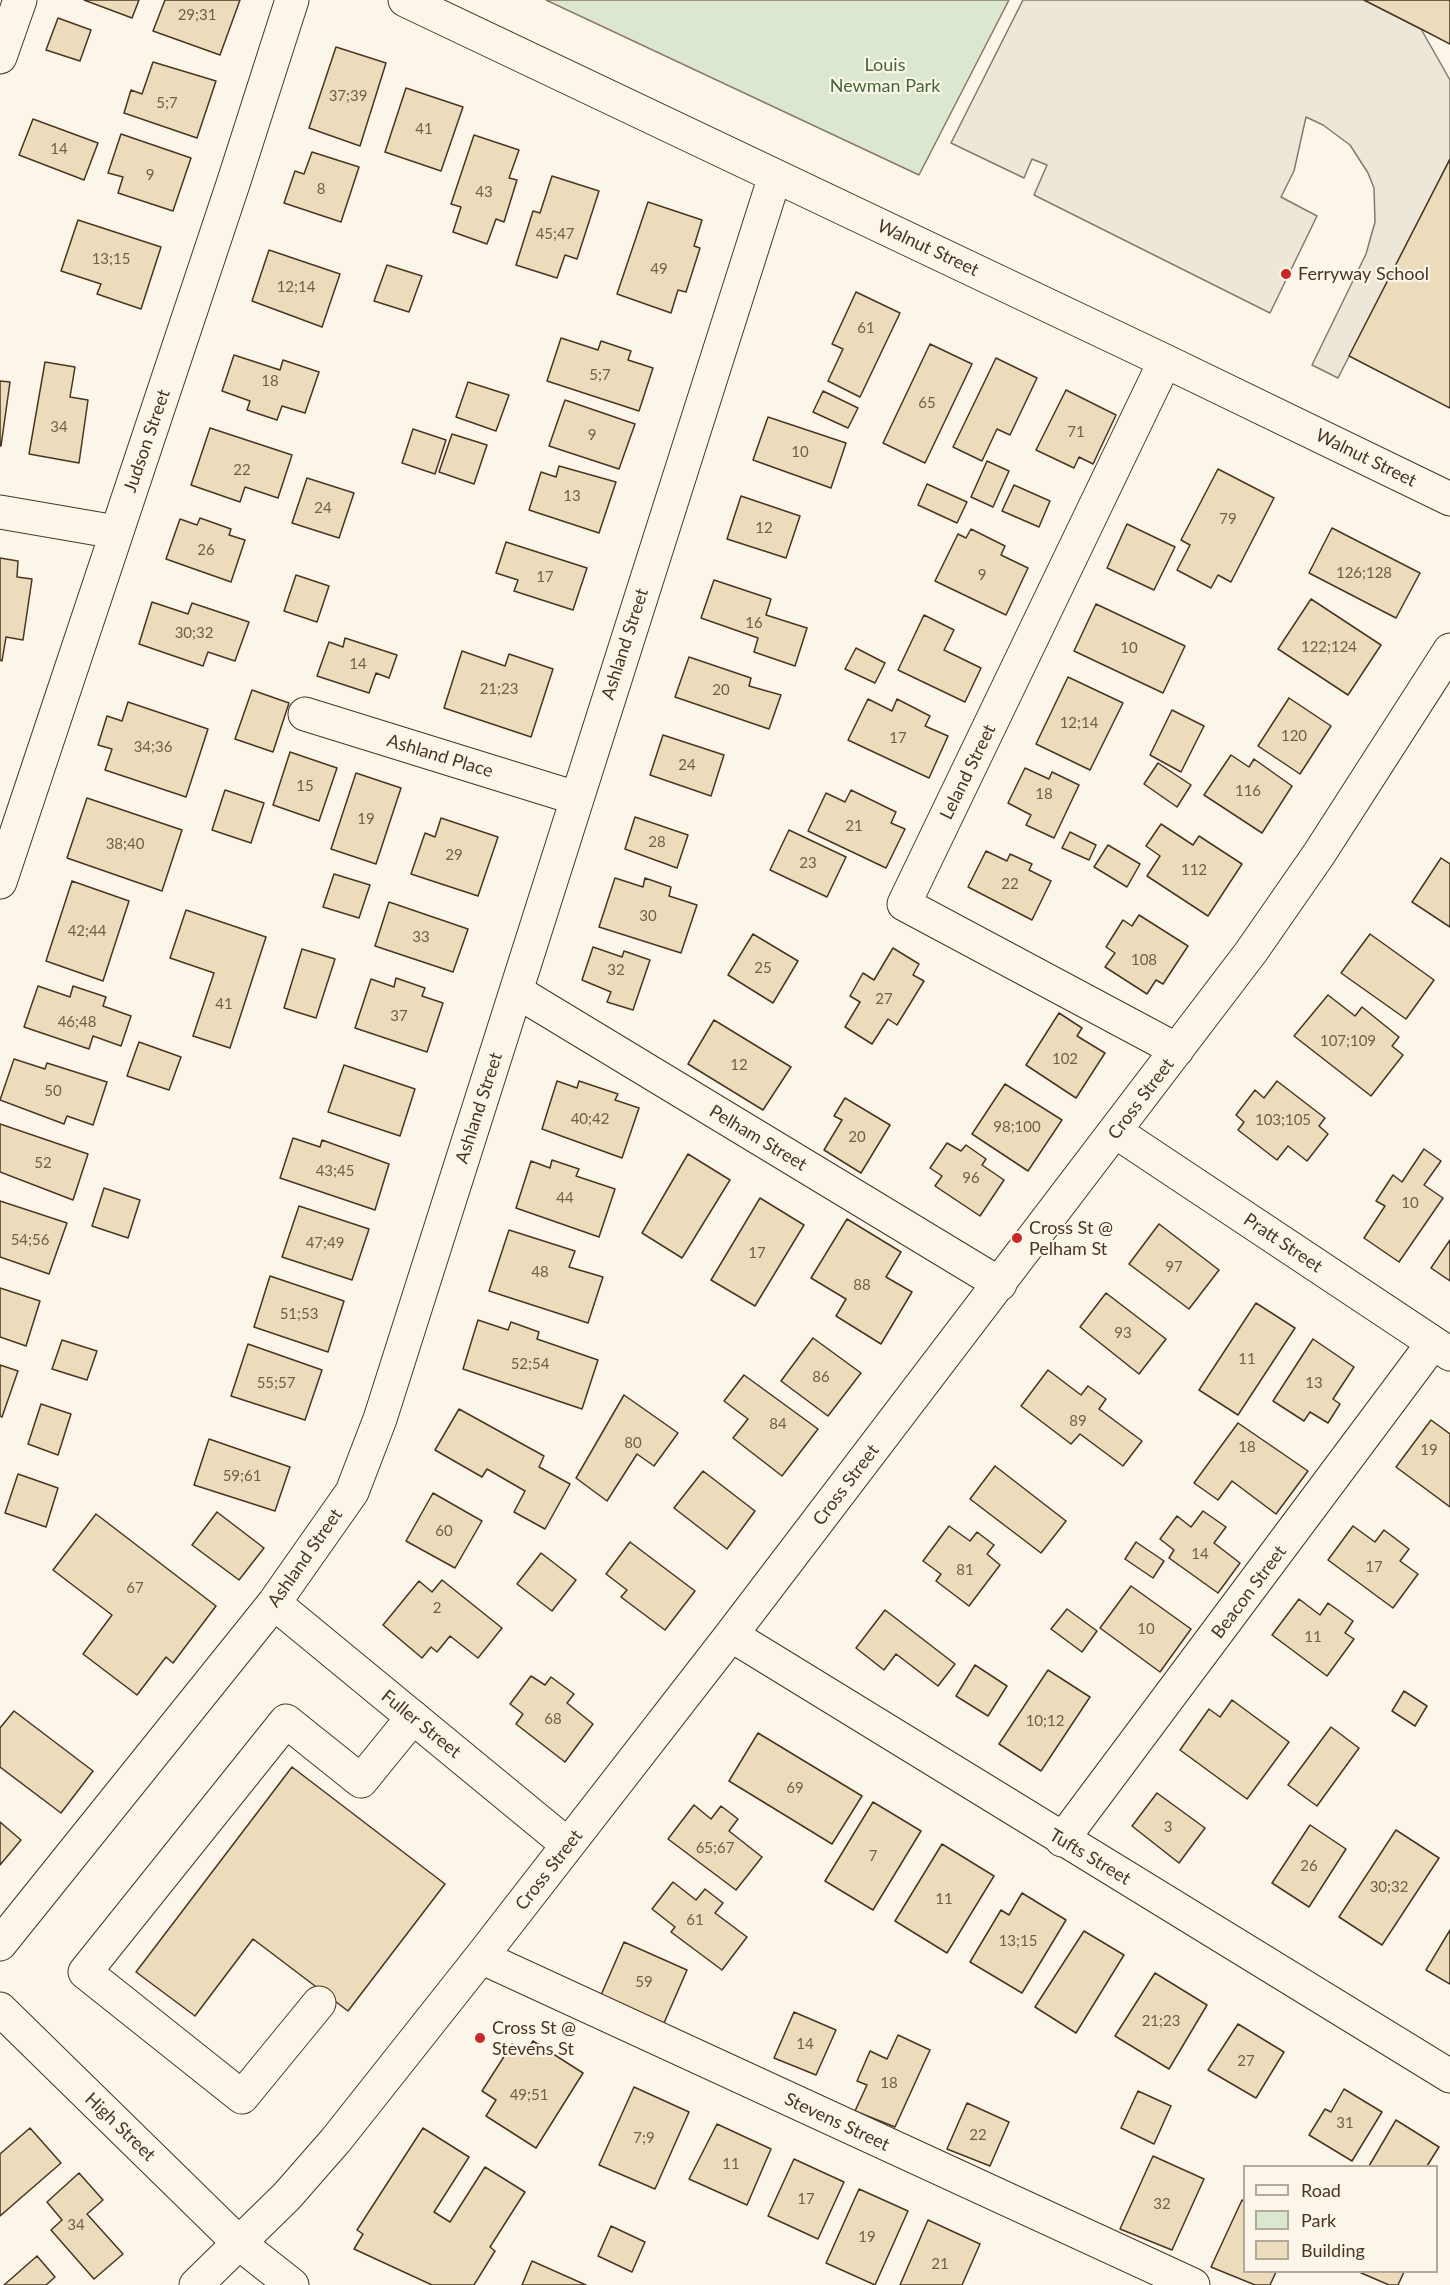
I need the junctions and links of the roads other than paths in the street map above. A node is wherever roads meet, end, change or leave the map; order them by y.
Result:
1 (20, 0) edge
2 (292, 0) edge
3 (405, 0) edge
4 (0, 57) edge
5 (775, 176) junction
6 (1165, 361) junction
7 (1450, 499) edge
8 (0, 512) edge
9 (116, 532) junction
10 (1450, 650) edge
11 (305, 714) dead end
12 (576, 798) junction
13 (1, 875) edge
14 (516, 991) junction
15 (1177, 1050) junction
16 (1116, 1132) junction
17 (1000, 1284) junction
18 (1442, 1348) edge
19 (274, 1603) junction
20 (730, 1635) junction
21 (413, 1717) junction
22 (1062, 1840) junction
23 (568, 1845) junction
24 (0, 1944) edge
25 (481, 1957) junction
26 (319, 2003) dead end
27 (0, 2009) edge
28 (1450, 2076) edge
29 (240, 2244) junction
30 (196, 2285) edge
31 (292, 2285) edge
32 (1193, 2285) edge

1 - 4 street
2 - 9 street, Judson Street
3 - 5 street, Walnut Street
5 - 6 street, Walnut Street
5 - 12 street, Ashland Street
6 - 7 street, Walnut Street
6 - 15 street, Leland Street
8 - 9 street
9 - 13 street, Judson Street
10 - 15 street, Cross Street
11 - 12 street, Ashland Place
12 - 14 street, Ashland Street
14 - 17 street, Pelham Street
14 - 19 street, Ashland Street
15 - 16 street, Cross Street
16 - 17 street, Cross Street
16 - 18 street, Pratt Street
17 - 20 street, Cross Street
18 - 22 street, Beacon Street
19 - 21 street, Fuller Street
19 - 24 street, Ashland Street
20 - 22 street, Tufts Street
20 - 23 street, Cross Street
21 - 23 street, Fuller Street
21 - 26 street
22 - 28 street, Tufts Street
23 - 25 street, Cross Street
25 - 29 street, Cross Street
25 - 32 street, Stevens Street
27 - 29 street, High Street
29 - 30 street, Cross Street
29 - 31 street, High Street

